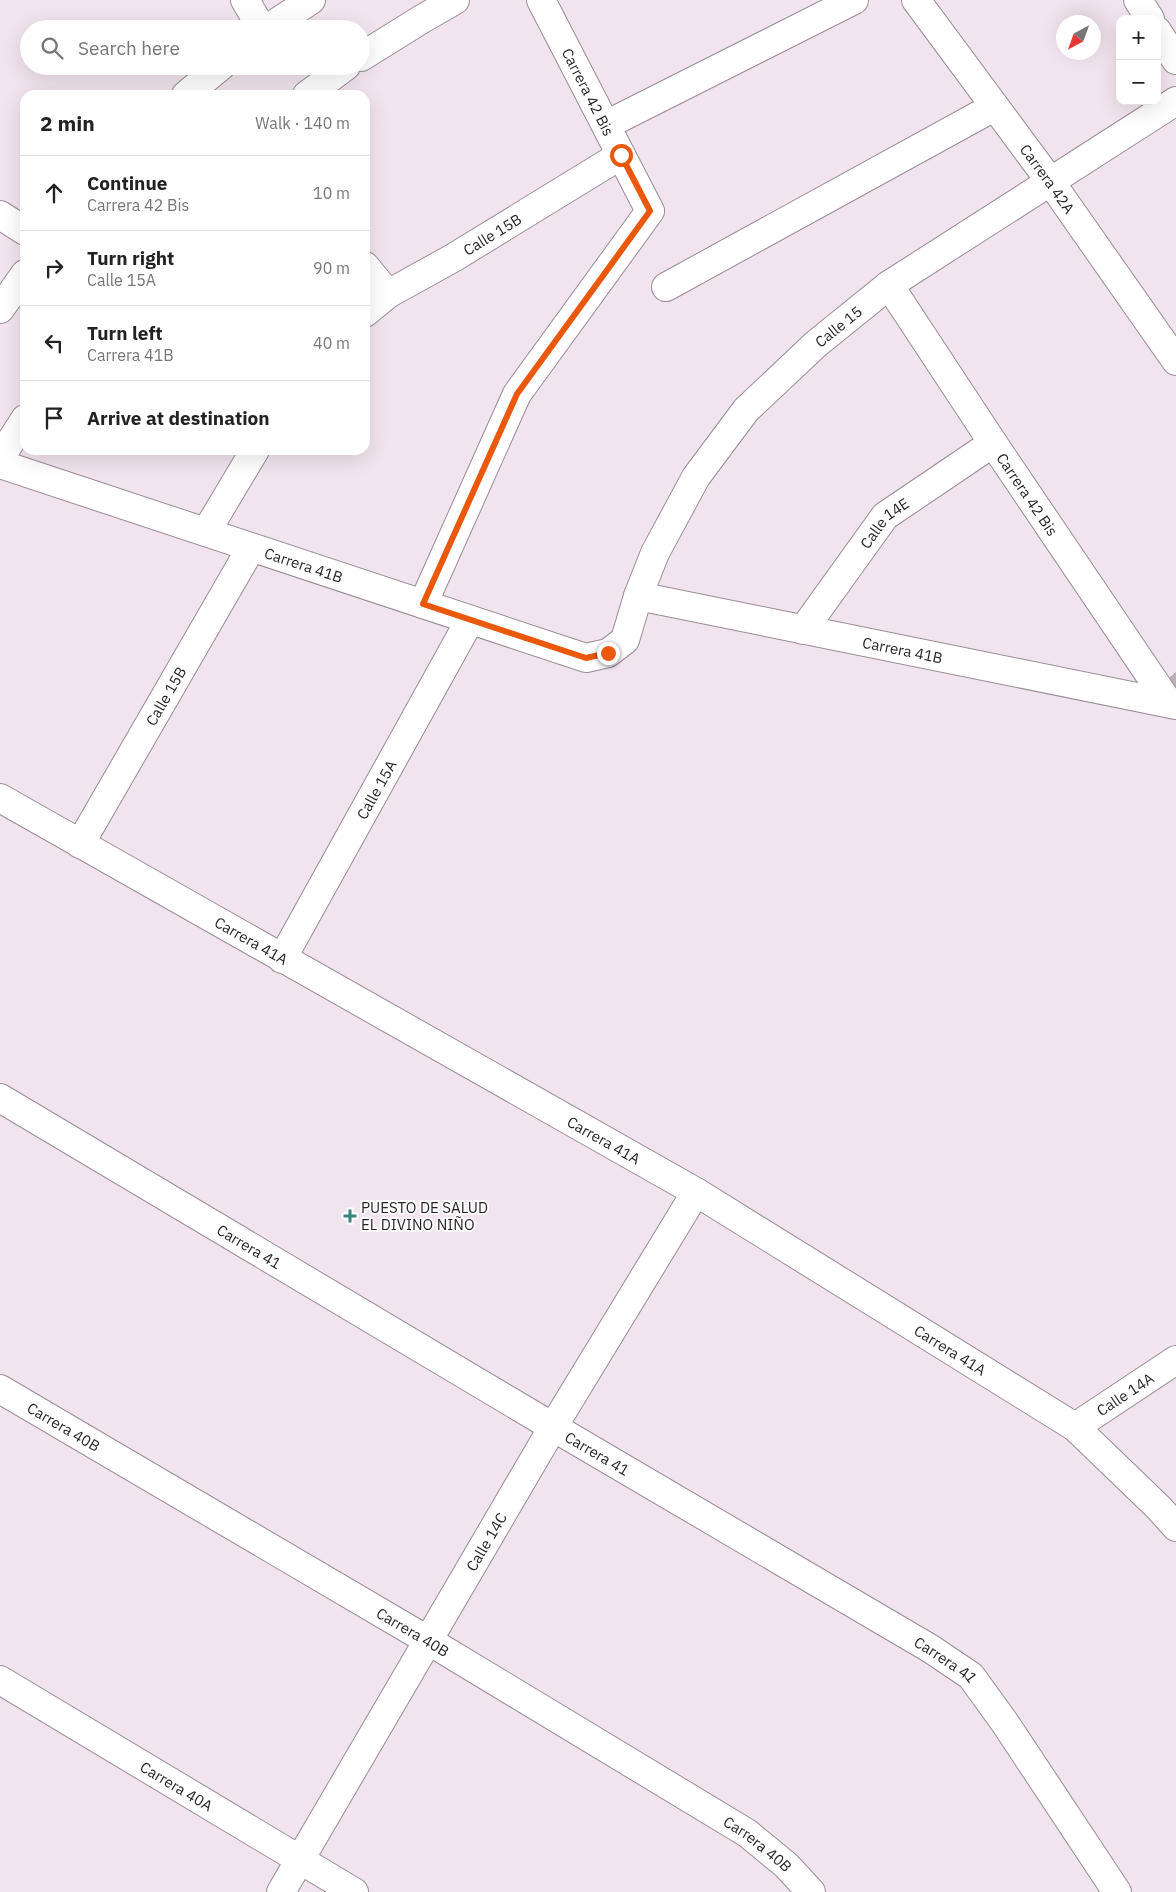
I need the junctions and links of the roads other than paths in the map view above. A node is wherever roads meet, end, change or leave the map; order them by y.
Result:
1 (245, 0) edge
2 (312, 0) edge
3 (455, 0) edge
4 (540, 0) edge
5 (854, 0) edge
6 (916, 0) edge
7 (1138, 0) edge
8 (1147, 15) edge
9 (257, 20) edge
10 (281, 20) edge
11 (1161, 37) edge
12 (370, 51) edge
13 (1176, 60) edge
14 (210, 75) edge
15 (334, 75) edge
16 (192, 90) edge
17 (314, 90) edge
18 (1176, 101) edge
19 (994, 107) junction
20 (606, 125) junction
21 (621, 155) junction
22 (1050, 182) junction
23 (0, 215) edge
24 (20, 228) edge
25 (370, 272) edge
26 (20, 281) edge
27 (889, 285) junction
28 (666, 286) dead end
29 (388, 294) junction
30 (0, 309) edge
31 (370, 309) edge
32 (1172, 348) edge
33 (20, 427) edge
34 (993, 444) junction
35 (252, 455) edge
36 (0, 458) edge
37 (0, 464) edge
38 (206, 532) junction
39 (251, 548) junction
40 (638, 596) junction
41 (423, 604) junction
42 (470, 620) junction
43 (802, 630) junction
44 (608, 653) joint
45 (1172, 703) edge
46 (0, 798) edge
47 (80, 844) junction
48 (282, 959) junction
49 (0, 1098) edge
50 (696, 1192) junction
51 (1176, 1360) edge
52 (0, 1389) edge
53 (553, 1427) junction
54 (1076, 1428) junction
55 (1176, 1527) edge
56 (429, 1640) junction
57 (0, 1680) edge
58 (301, 1859) junction
59 (282, 1892) edge
60 (354, 1892) edge
61 (812, 1892) edge
62 (1116, 1892) edge

1 - 9 street
2 - 10 street
3 - 12 street
4 - 20 street, Carrera 42 Bis
5 - 20 street
6 - 19 street, Carrera 42A
7 - 8 street
11 - 13 street
14 - 16 street
15 - 17 street
18 - 22 street, Calle 15
19 - 22 street, Carrera 42A
19 - 28 street
20 - 21 street, Carrera 42 Bis
21 - 29 street, Calle 15B
21 - 41 street, Carrera 42 Bis
22 - 27 street, Calle 15
22 - 32 street, Carrera 42A
23 - 24 street
25 - 29 street
26 - 30 street
27 - 34 street, Carrera 42 Bis
27 - 40 street, Calle 15
29 - 31 street, Calle 15B
33 - 36 street
34 - 43 street, Calle 14E
34 - 45 street, Carrera 42 Bis
35 - 38 street
37 - 38 street, Carrera 41B
38 - 39 street, Carrera 41B
39 - 41 street, Carrera 41B
39 - 47 street, Calle 15B
40 - 43 street, Carrera 41B
40 - 44 street, Calle 15
41 - 42 street, Carrera 41B
42 - 44 street, Carrera 41B
42 - 48 street, Calle 15A
43 - 45 street, Carrera 41B
46 - 47 street, Carrera 41A
47 - 48 street, Carrera 41A
48 - 50 street, Carrera 41A
49 - 53 street, Carrera 41
50 - 53 street, Calle 14C
50 - 54 street, Carrera 41A
51 - 54 street, Calle 14A
52 - 56 street, Carrera 40B
53 - 56 street, Calle 14C
53 - 62 street, Carrera 41
54 - 55 street, Carrera 41A
56 - 58 street, Calle 14C
56 - 61 street, Carrera 40B
57 - 58 street, Carrera 40A
58 - 59 street, Calle 14C
58 - 60 street, Carrera 40A

